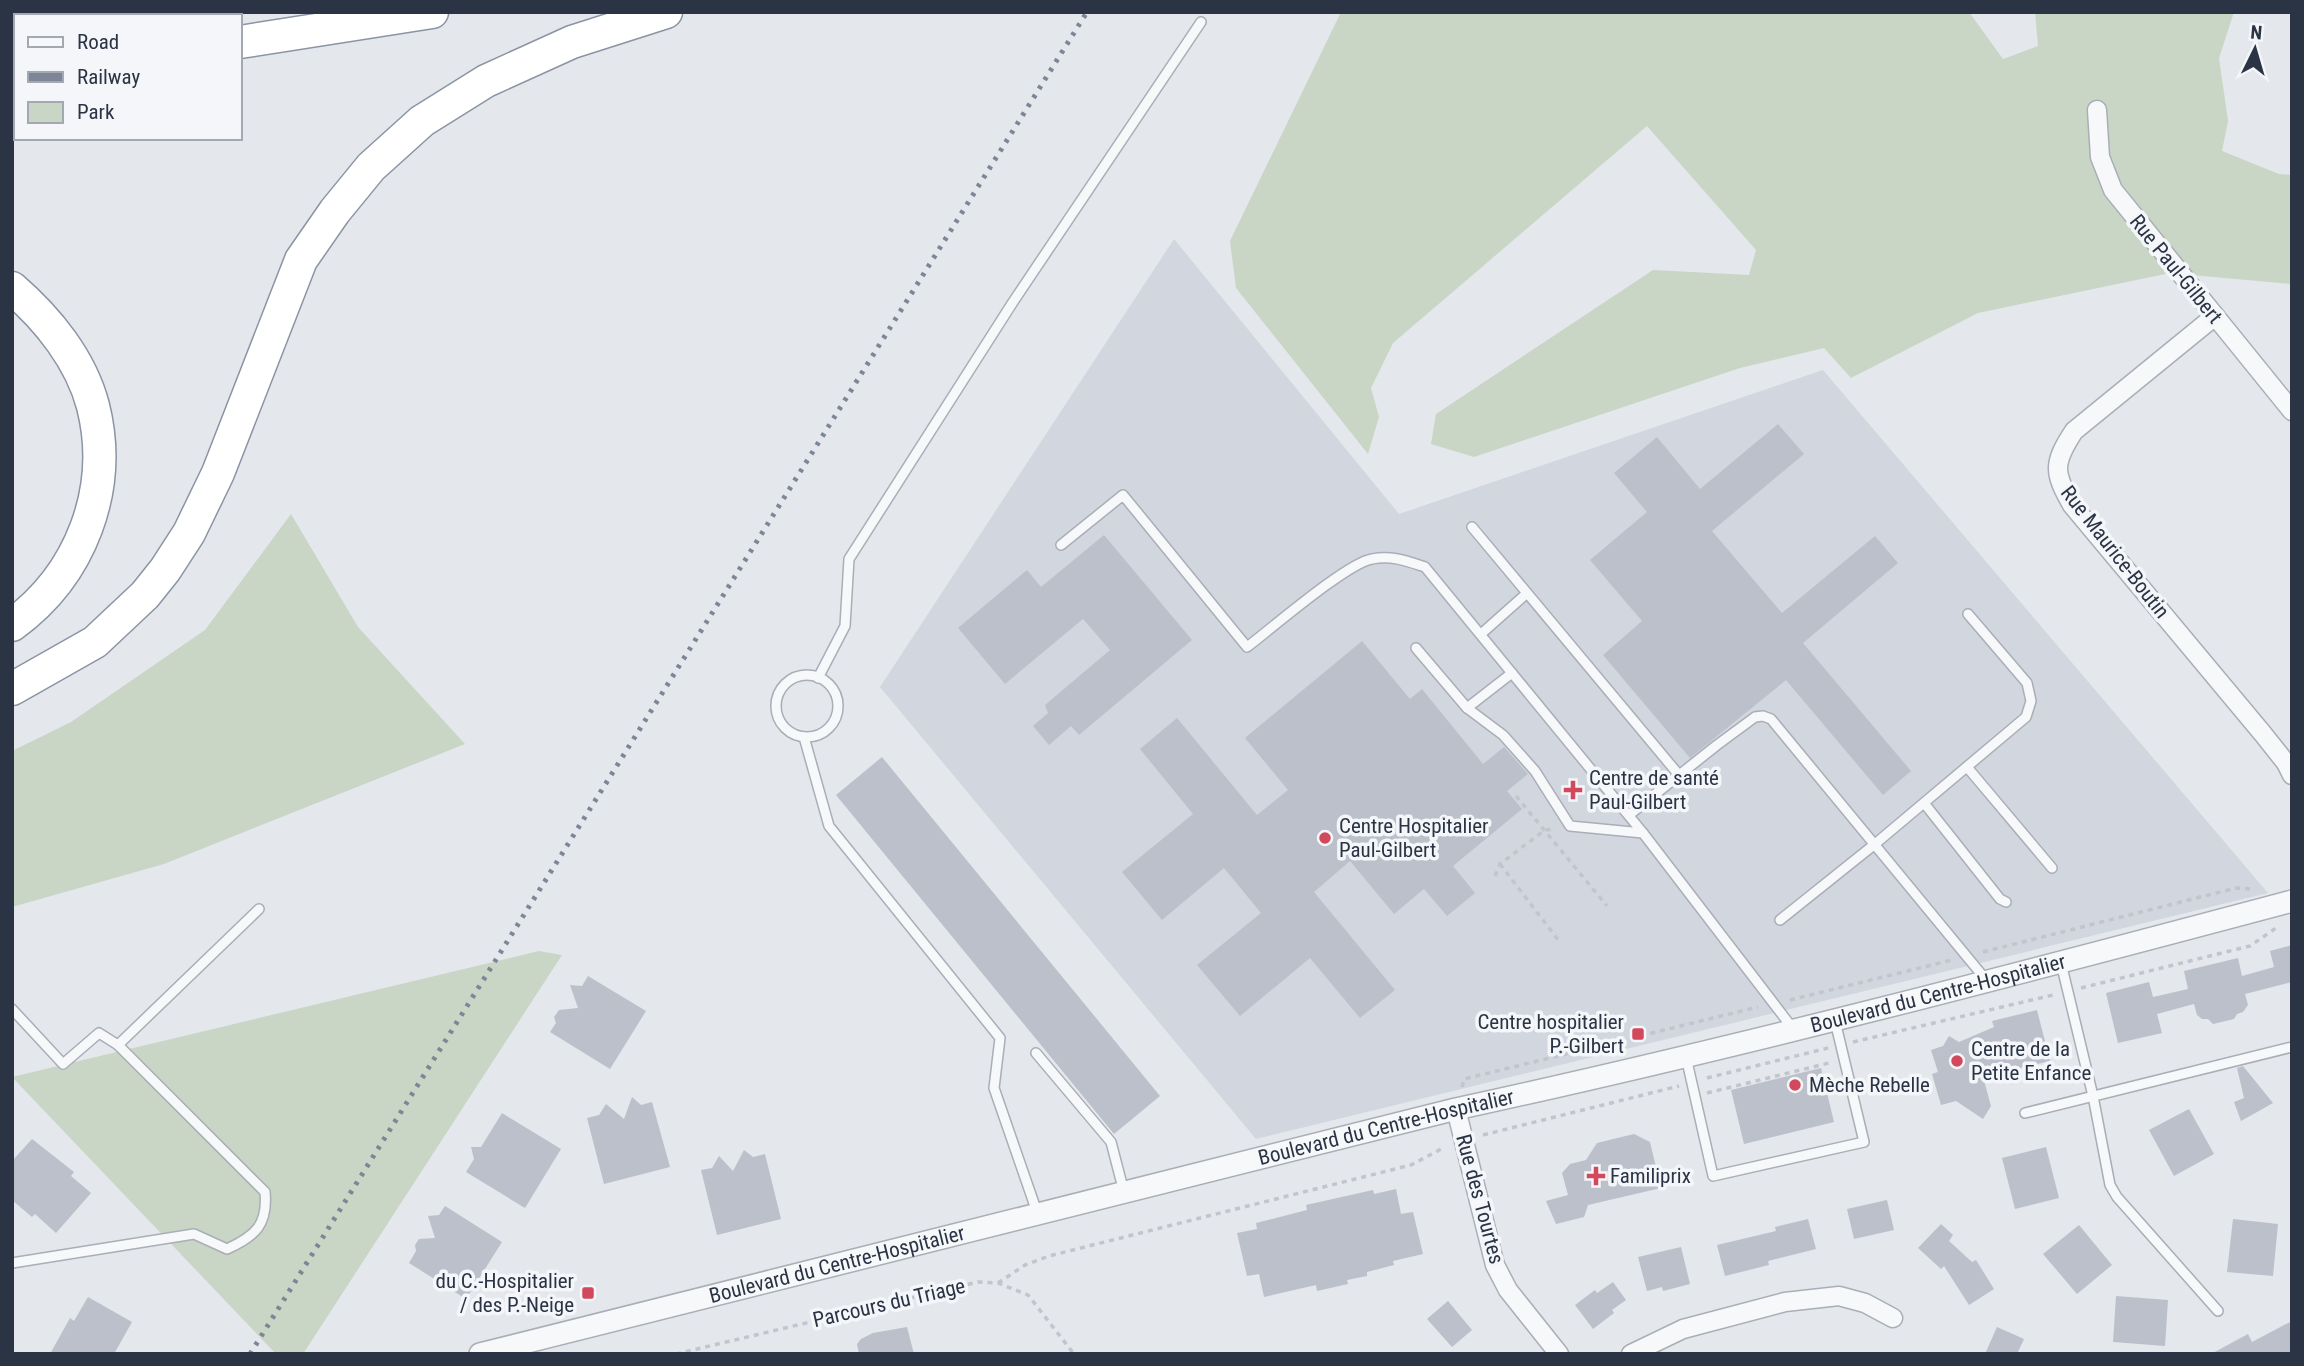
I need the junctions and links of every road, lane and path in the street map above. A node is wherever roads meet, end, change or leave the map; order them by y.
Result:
1 (432, 12) edge
2 (666, 12) edge
3 (1201, 22) dead end
4 (242, 42) edge
5 (2097, 110) dead end
6 (12, 288) edge
7 (2215, 316) junction
8 (2292, 411) edge
9 (1472, 527) dead end
10 (1061, 545) dead end
11 (1526, 594) junction
12 (1968, 614) dead end
13 (12, 625) edge
14 (1480, 634) junction
15 (1416, 648) dead end
16 (1512, 673) junction
17 (818, 678) junction
18 (12, 690) edge
19 (1467, 708) junction
20 (804, 737) junction
21 (1967, 767) junction
22 (1679, 775) junction
23 (2292, 775) edge
24 (1516, 796) dead end
25 (1924, 803) junction
26 (1629, 815) junction
27 (1570, 826) junction
28 (1545, 830) junction
29 (1643, 833) junction
30 (1875, 844) junction
31 (1500, 864) junction
32 (2052, 869) dead end
33 (1495, 876) dead end
34 (2264, 889) dead end
35 (2292, 901) edge
36 (2006, 902) dead end
37 (1607, 905) dead end
38 (259, 909) dead end
39 (1780, 920) dead end
40 (2281, 924) dead end
41 (1559, 941) dead end
42 (1966, 956) junction
43 (2061, 963) junction
44 (1988, 983) junction
45 (2067, 991) junction
46 (1774, 1004) junction
47 (12, 1009) edge
48 (1835, 1021) junction
49 (1794, 1030) junction
50 (118, 1045) junction
51 (1840, 1045) junction
52 (2292, 1047) edge
53 (1036, 1053) dead end
54 (1686, 1057) junction
55 (1829, 1063) dead end
56 (1692, 1082) junction
57 (1706, 1093) dead end
58 (2093, 1096) junction
59 (1456, 1109) junction
60 (2025, 1113) dead end
61 (1464, 1141) junction
62 (1125, 1192) junction
63 (1038, 1214) junction
64 (12, 1263) edge
65 (998, 1283) junction
66 (2218, 1311) dead end
67 (1893, 1318) dead end
68 (480, 1354) edge
69 (676, 1354) edge
70 (1074, 1354) edge
71 (1559, 1354) edge
72 (1632, 1354) edge

1 - 4 highway
2 - 18 highway
3 - 17 lane
5 - 7 street, Rue Paul-Gilbert
6 - 13 highway
7 - 8 street, Rue Paul-Gilbert
7 - 23 street, Rue Maurice-Boutin
9 - 11 lane
10 - 14 lane
11 - 14 lane
11 - 22 lane
12 - 21 lane
14 - 16 lane
15 - 19 lane
16 - 19 lane
16 - 26 lane
17 - 20 lane
17 - 20 lane
19 - 27 lane
20 - 63 lane
21 - 25 lane
21 - 32 lane
22 - 26 lane
22 - 30 lane
24 - 28 path
25 - 30 lane
25 - 36 lane
26 - 29 lane
27 - 28 path
27 - 29 lane
28 - 31 path
28 - 37 path
29 - 46 lane
30 - 39 lane
30 - 42 lane
31 - 33 path
31 - 41 path
34 - 42 path
35 - 43 street, Boulevard du Centre-Hospitalier
38 - 50 lane
40 - 45 path
42 - 44 lane
42 - 46 path
43 - 44 street, Boulevard du Centre-Hospitalier
43 - 45 lane
44 - 48 street, Boulevard du Centre-Hospitalier
45 - 51 path
45 - 58 lane
46 - 49 lane
46 - 59 path
47 - 50 lane
48 - 49 street, Boulevard du Centre-Hospitalier
48 - 51 lane
49 - 54 street, Boulevard du Centre-Hospitalier
50 - 64 lane
51 - 56 path
51 - 56 lane
52 - 58 lane
53 - 62 lane
54 - 56 lane
54 - 59 street, Boulevard du Centre-Hospitalier
55 - 57 path
56 - 61 path
58 - 60 lane
58 - 66 lane
59 - 61 street, Rue des Tourtes
59 - 62 street, Boulevard du Centre-Hospitalier
61 - 65 path
61 - 71 street, Rue des Tourtes
62 - 63 street, Boulevard du Centre-Hospitalier
63 - 68 street, Boulevard du Centre-Hospitalier
65 - 69 path, Parcours du Triage
65 - 70 path, Parcours du Triage
67 - 72 street

